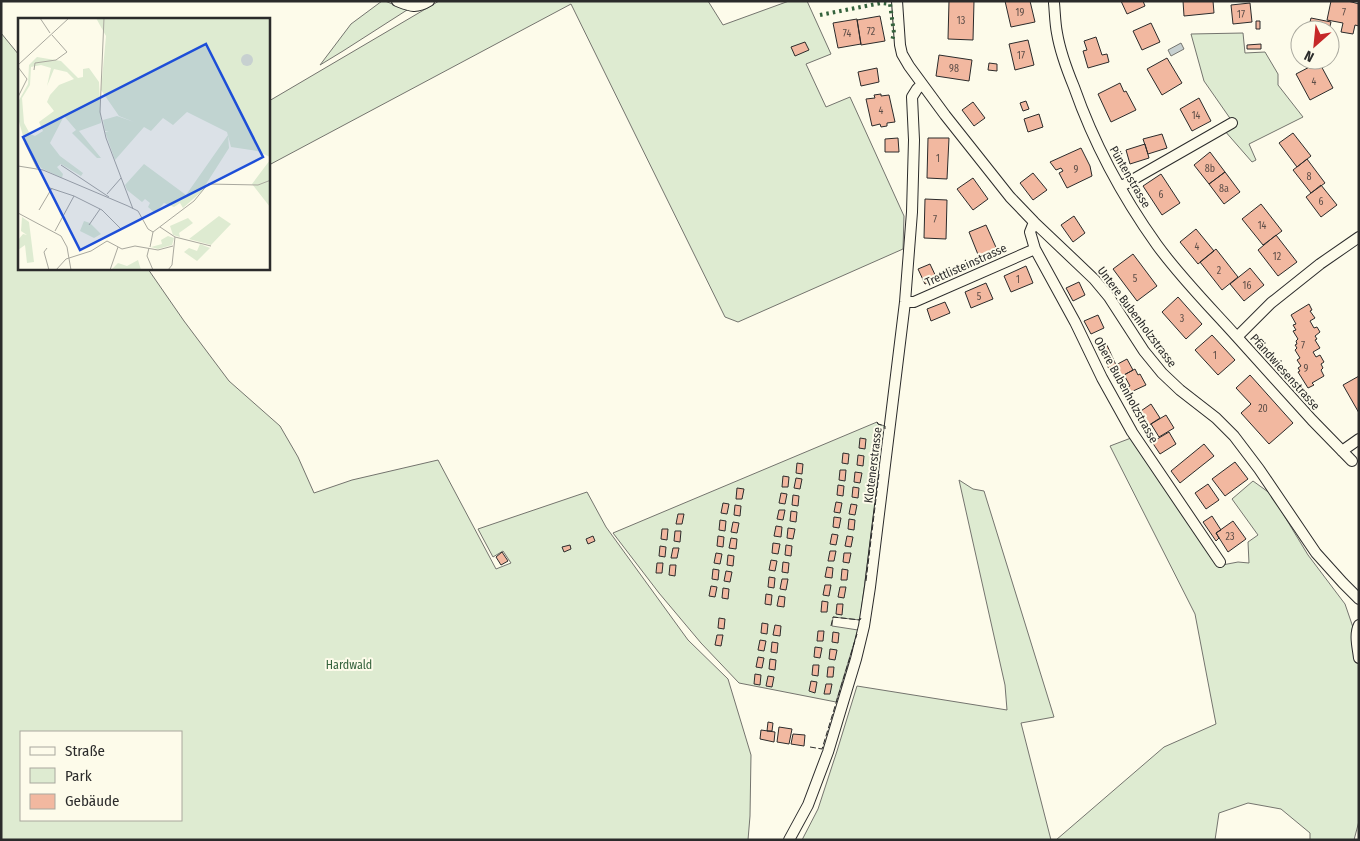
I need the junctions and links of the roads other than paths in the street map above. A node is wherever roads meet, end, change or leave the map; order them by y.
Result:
1 (397, 1) edge
2 (429, 1) edge
3 (897, 1) edge
4 (1054, 3) dead end
5 (922, 84) junction
6 (1232, 123) dead end
7 (1120, 187) junction
8 (1034, 222) junction
9 (1359, 237) edge
10 (1035, 249) junction
11 (905, 302) junction
12 (1237, 337) junction
13 (1359, 439) edge
14 (1342, 451) junction
15 (1352, 461) dead end
16 (1220, 562) dead end
17 (1359, 599) edge
18 (1359, 625) edge
19 (1359, 658) edge
20 (789, 840) edge

1 - 2 street
3 - 5 street, Untere Bubenholzstrasse
4 - 7 street, Püntenstrasse
5 - 8 street, Untere Bubenholzstrasse
5 - 11 street, Klotenerstrasse
6 - 7 street
7 - 12 street, Püntenstrasse
8 - 10 street, Obere Bubenholzstrasse
8 - 17 street, Untere Bubenholzstrasse
9 - 12 street, Pfändwiesenstrasse
10 - 11 street, Trettlisteinstrasse
10 - 16 street, Obere Bubenholzstrasse
11 - 20 street, Klotenerstrasse
12 - 14 street, Pfändwiesenstrasse
13 - 14 street
14 - 15 street, Pfändwiesenstrasse
18 - 19 street

